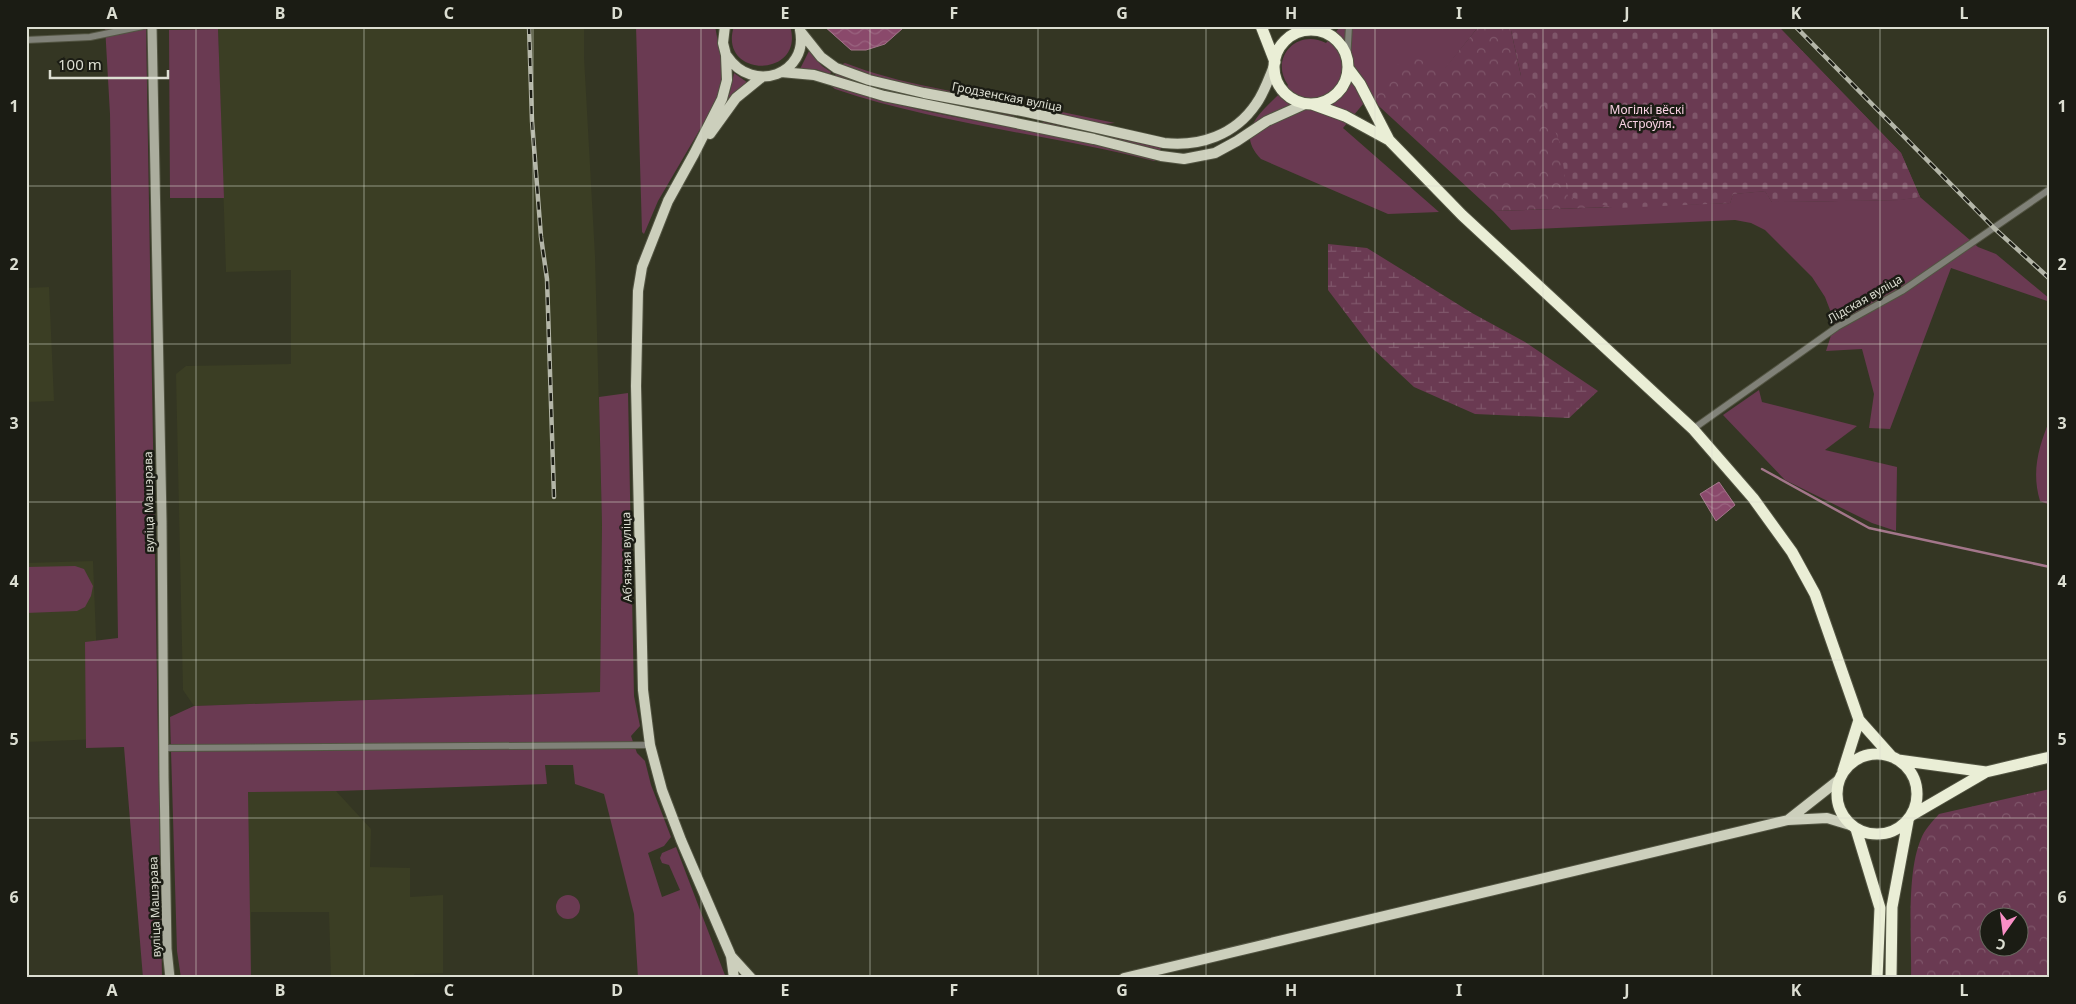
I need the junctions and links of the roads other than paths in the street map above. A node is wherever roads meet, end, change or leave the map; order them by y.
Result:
1 (143, 26) edge
2 (152, 26) edge
3 (1261, 26) edge
4 (1291, 26) edge
5 (1349, 26) edge
6 (723, 28) edge
7 (800, 29) edge
8 (1307, 30) edge
9 (26, 40) edge
10 (726, 55) junction
11 (1274, 64) junction
12 (1347, 64) junction
13 (781, 72) junction
14 (762, 77) junction
15 (1309, 104) junction
16 (1390, 140) junction
17 (694, 154) junction
18 (2050, 189) edge
19 (1693, 429) junction
20 (1859, 720) junction
21 (650, 745) junction
22 (164, 748) junction
23 (2050, 757) edge
24 (1895, 758) junction
25 (1986, 772) junction
26 (1841, 776) junction
27 (1910, 818) junction
28 (1788, 820) junction
29 (1853, 827) junction
30 (731, 956) junction
31 (170, 978) edge
32 (734, 978) edge
33 (751, 978) edge
34 (1124, 978) edge
35 (1877, 978) edge
36 (1891, 978) edge

1 - 9 street
2 - 22 street, вуліца Машэрава
3 - 11 highway
4 - 8 highway
5 - 12 street
6 - 10 main road, Абʼязная вуліца
7 - 11 main road, Гродзенская вуліца
7 - 13 main road
8 - 11 highway
8 - 12 highway
10 - 14 main road
10 - 17 main road, Абʼязная вуліца
11 - 15 highway
12 - 15 highway
12 - 16 highway
13 - 14 main road, Абʼязная вуліца
13 - 15 main road, Гродзенская вуліца
14 - 17 main road, Абʼязная вуліца
15 - 16 highway
16 - 19 highway
17 - 21 main road, Абʼязная вуліца
18 - 19 street, Лідская вуліца
19 - 20 highway
20 - 24 highway
20 - 26 highway
21 - 22 street
21 - 30 main road, Абʼязная вуліца
22 - 31 street, вуліца Машэрава
23 - 25 highway
24 - 25 highway
24 - 26 highway
24 - 27 highway
25 - 27 highway
26 - 28 main road
26 - 29 highway
27 - 29 highway
27 - 36 highway
28 - 29 main road
28 - 34 main road
29 - 35 highway
30 - 32 main road, Абʼязная вуліца
30 - 33 main road, Абʼязная вуліца

